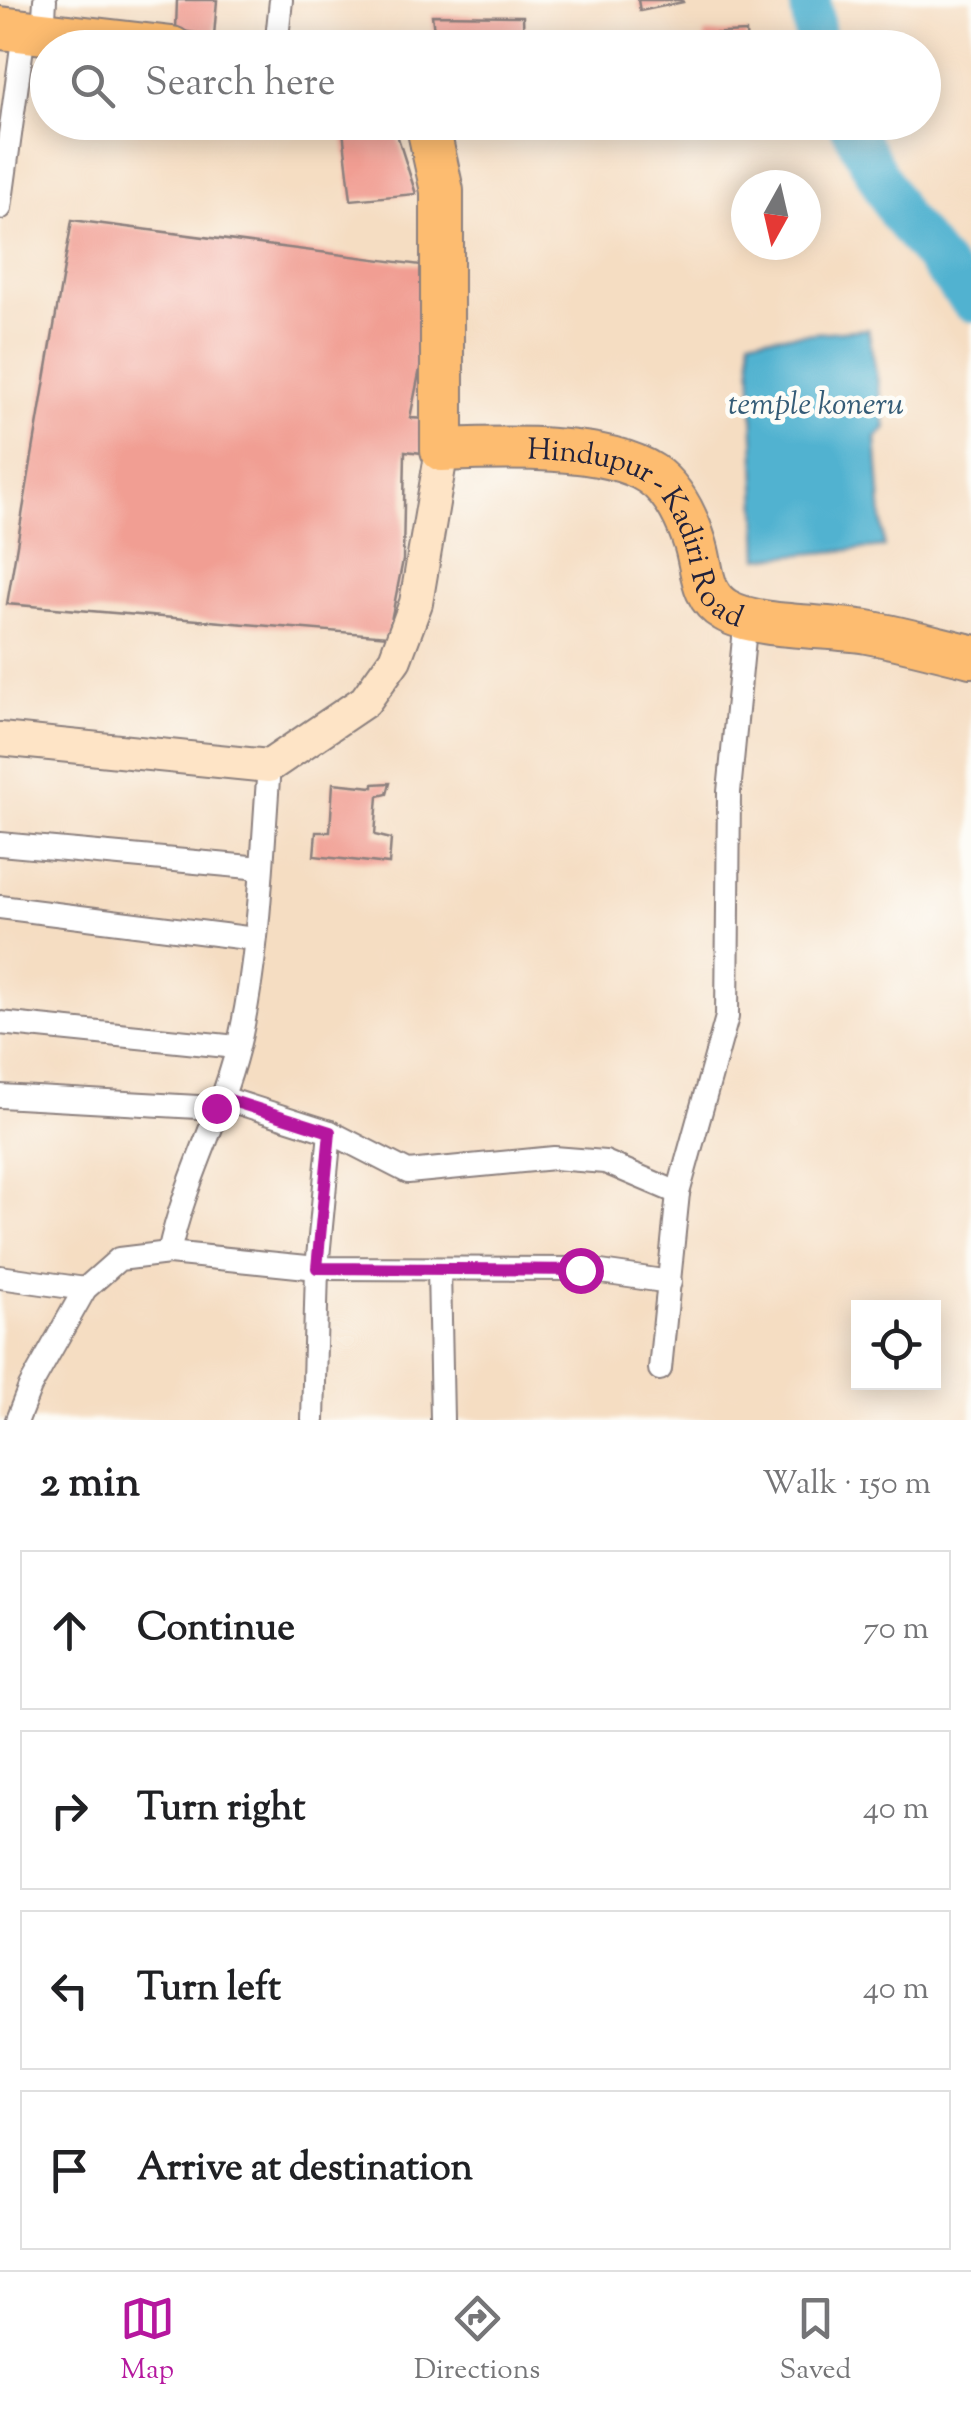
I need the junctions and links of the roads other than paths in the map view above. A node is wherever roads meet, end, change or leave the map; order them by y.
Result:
1 (281, 0) edge
2 (28, 23) edge
3 (68, 30) edge
4 (278, 30) edge
5 (432, 140) edge
6 (0, 208) edge
7 (442, 450) junction
8 (746, 618) junction
9 (971, 656) edge
10 (0, 739) edge
11 (269, 766) junction
12 (0, 844) edge
13 (261, 868) junction
14 (0, 907) edge
15 (255, 939) junction
16 (0, 1023) edge
17 (236, 1047) junction
18 (0, 1096) edge
19 (218, 1103) junction
20 (330, 1132) junction
21 (678, 1193) junction
22 (169, 1252) junction
23 (317, 1268) junction
24 (438, 1269) junction
25 (0, 1277) edge
26 (670, 1282) junction
27 (85, 1290) junction
28 (660, 1369) dead end
29 (17, 1420) edge
30 (313, 1420) edge
31 (442, 1420) edge

1 - 4 street
2 - 3 highway
2 - 6 street
5 - 7 highway
7 - 8 highway, Hindupur - Kadiri Road
7 - 11 street
8 - 9 highway, Hindupur - Kadiri Road
8 - 21 street
10 - 11 street
11 - 13 street
12 - 13 street
13 - 15 street
14 - 15 street
15 - 17 street
16 - 17 street
17 - 19 street
18 - 19 street
19 - 20 street
19 - 22 street
20 - 21 street
20 - 23 street
21 - 26 street
22 - 23 street
22 - 27 street
23 - 24 street
23 - 30 street
24 - 26 street
24 - 31 street
25 - 27 street
26 - 28 street
27 - 29 street

